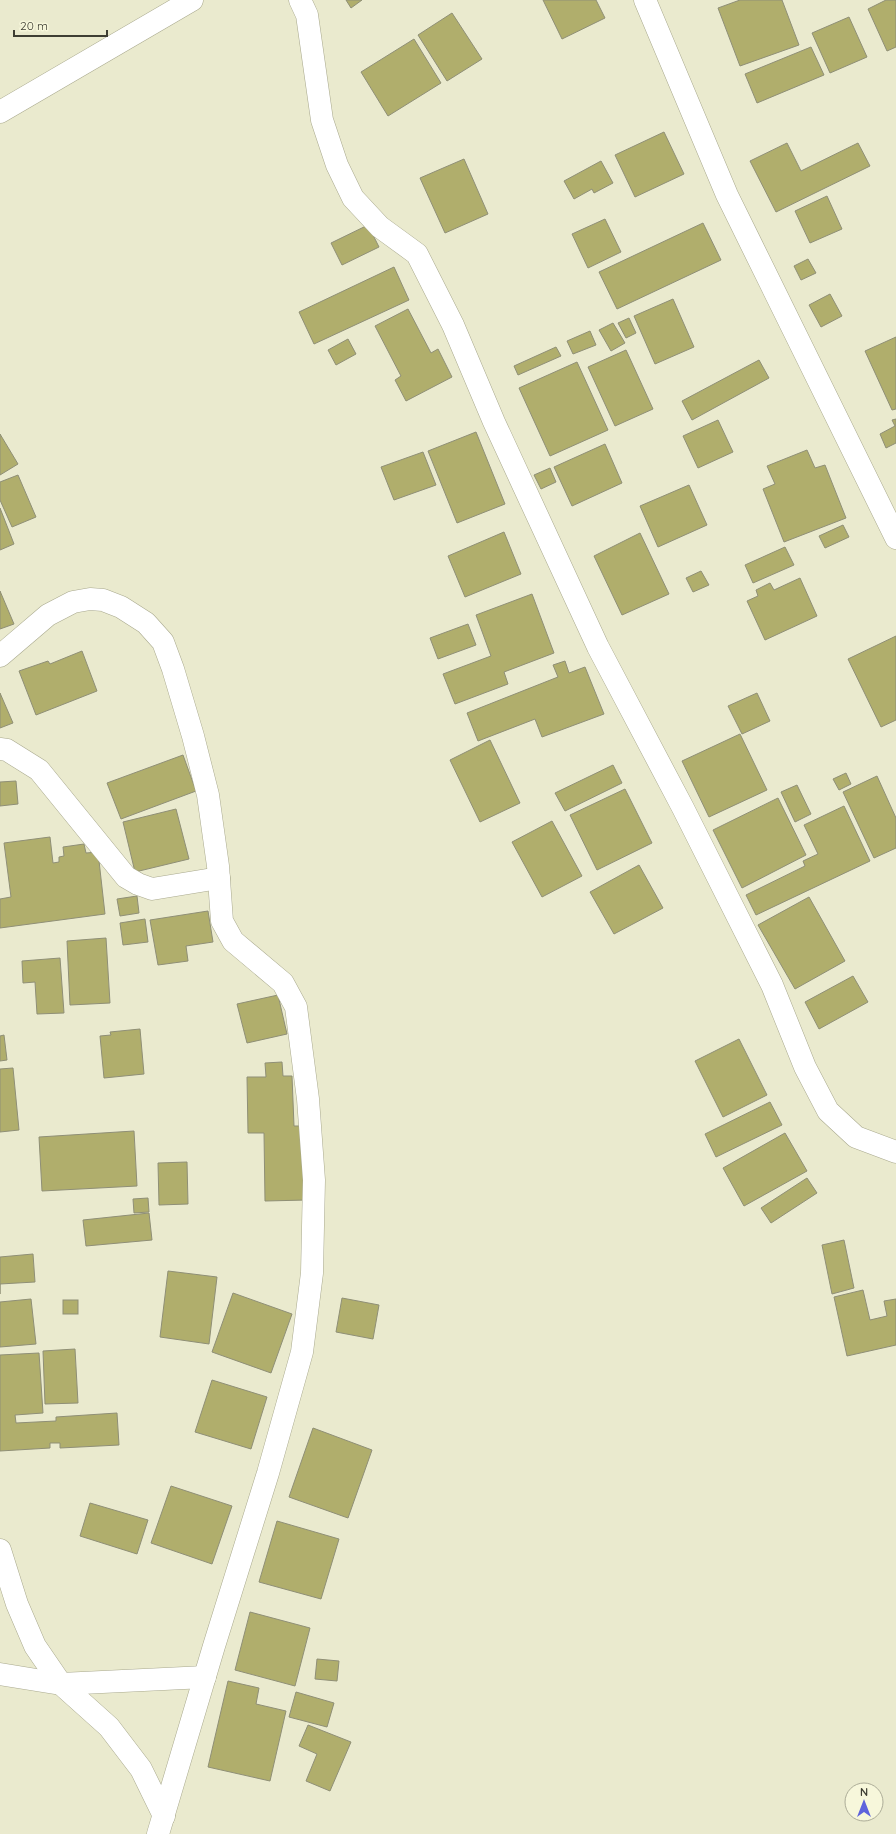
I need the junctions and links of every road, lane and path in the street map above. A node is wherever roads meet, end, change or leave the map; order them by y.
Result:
1 (192, 0) edge
2 (300, 0) edge
3 (645, 0) edge
4 (0, 112) edge
5 (896, 538) edge
6 (0, 656) edge
7 (0, 749) edge
8 (220, 878) junction
9 (896, 1152) edge
10 (0, 1550) edge
11 (0, 1674) edge
12 (205, 1677) junction
13 (61, 1684) junction
14 (161, 1825) edge

1 - 4 street
2 - 9 street
3 - 5 street
6 - 8 street
7 - 8 street
8 - 12 street
10 - 13 street
11 - 13 street
12 - 13 street
12 - 14 street
13 - 14 street

